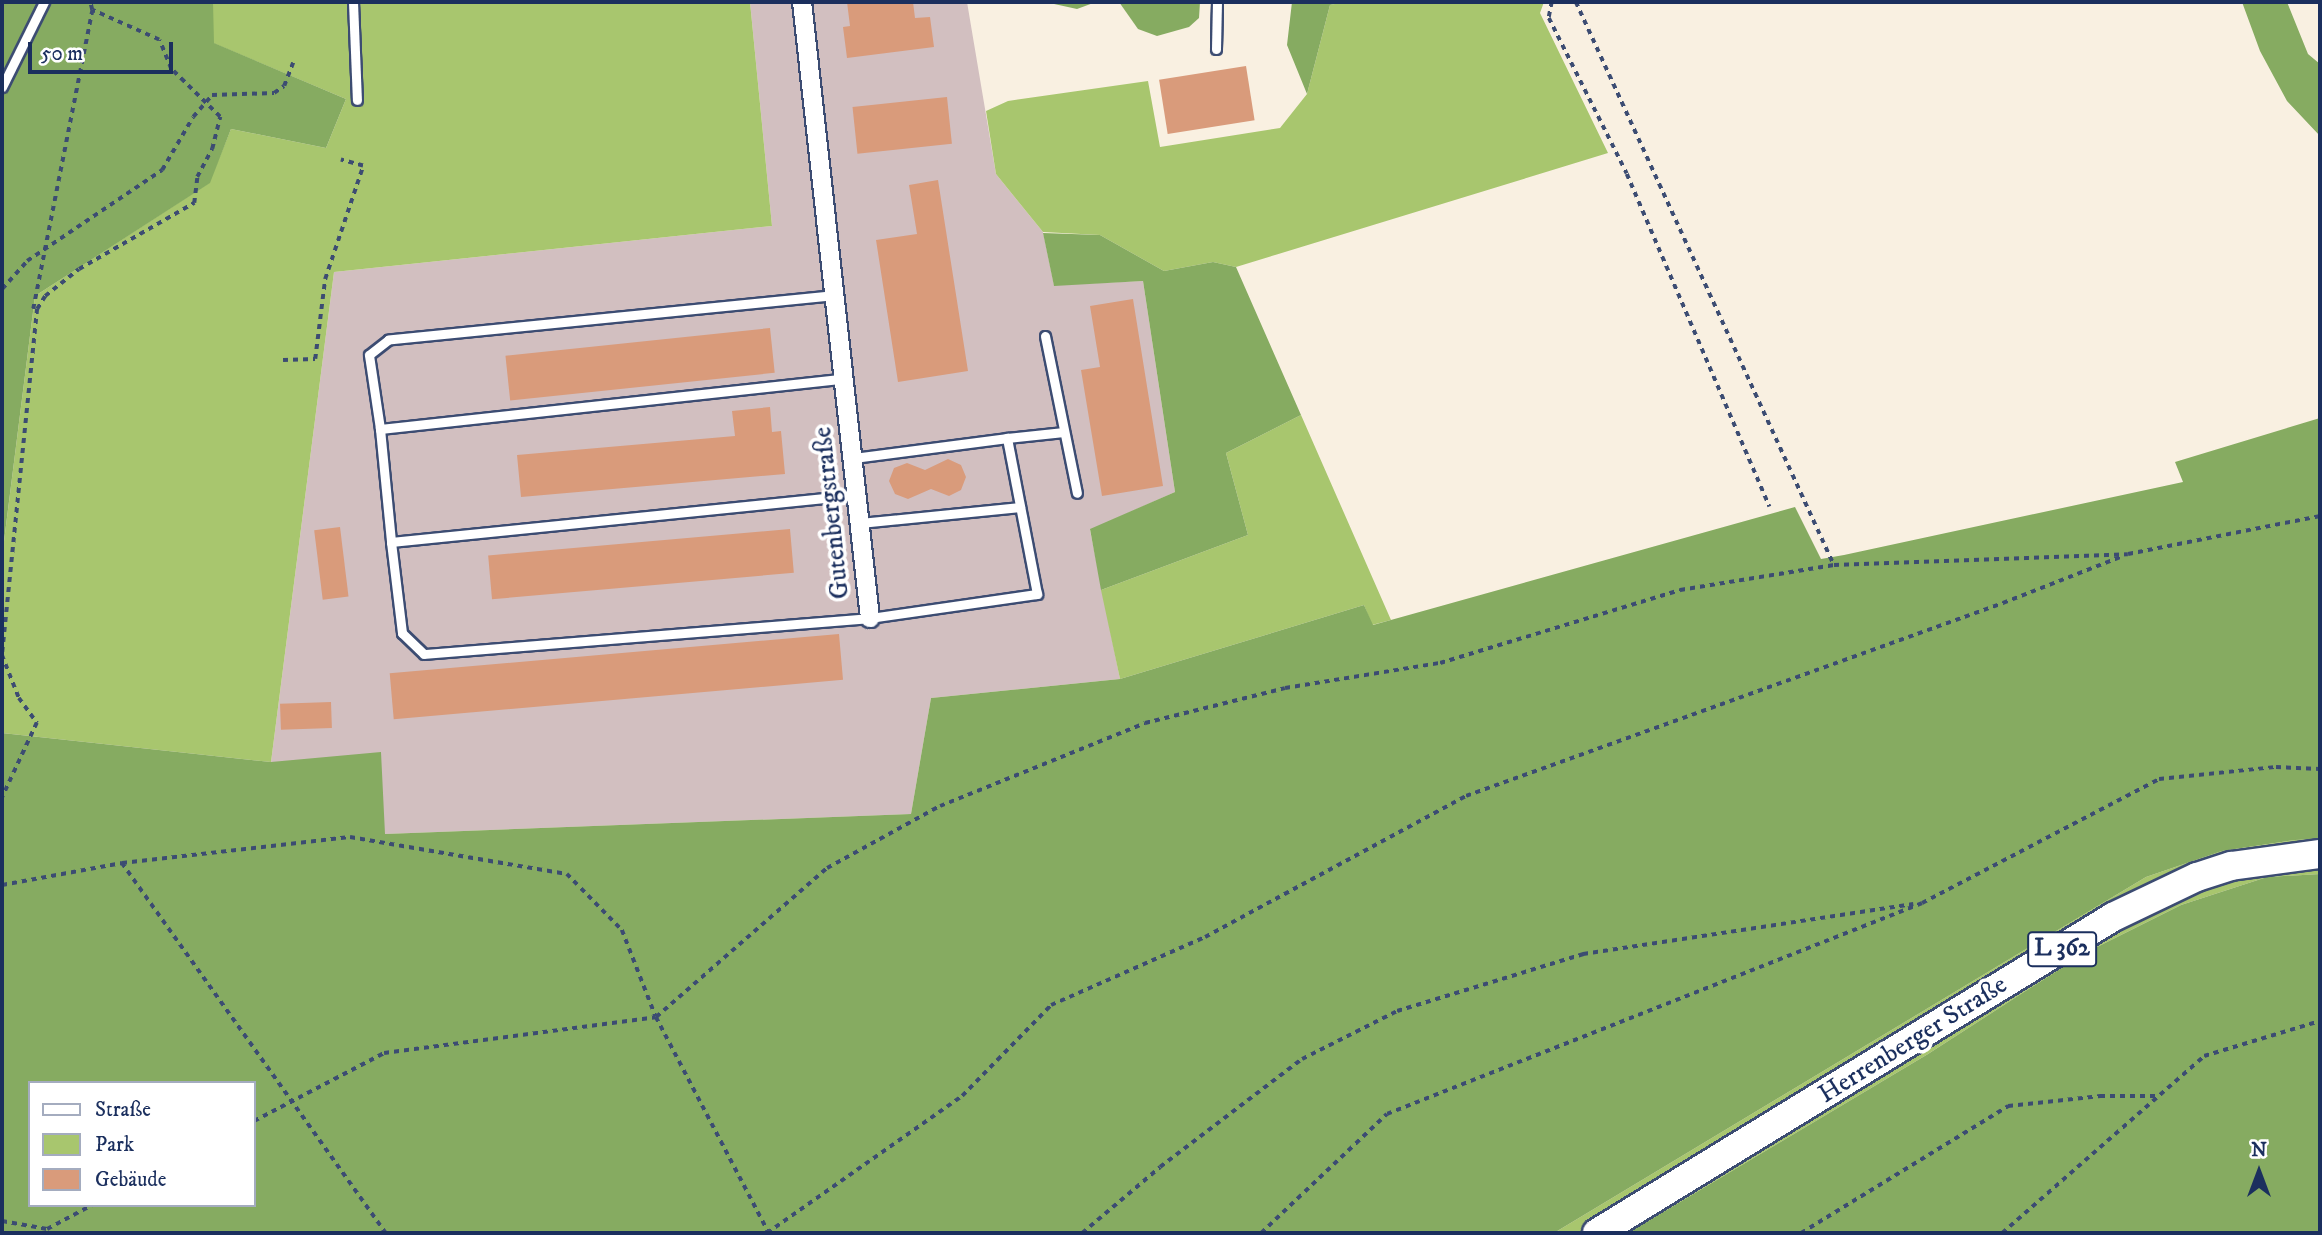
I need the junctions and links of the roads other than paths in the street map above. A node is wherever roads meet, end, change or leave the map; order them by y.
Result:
1 (44, 2) edge
2 (352, 2) edge
3 (802, 2) edge
4 (1217, 2) edge
5 (1216, 49) dead end
6 (2, 87) edge
7 (358, 100) dead end
8 (835, 295) junction
9 (1045, 336) dead end
10 (844, 379) junction
11 (380, 429) junction
12 (1064, 432) junction
13 (1007, 438) junction
14 (852, 458) junction
15 (1077, 493) dead end
16 (856, 495) junction
17 (1020, 506) junction
18 (859, 523) junction
19 (391, 542) junction
20 (870, 618) junction
21 (2320, 854) edge
22 (1597, 1233) edge

1 - 6 lane
2 - 7 lane
3 - 8 street, Gutenbergstraße
4 - 5 lane
8 - 10 street, Gutenbergstraße
8 - 11 lane, Gutenbergstraße
9 - 12 lane
10 - 11 lane
10 - 14 street, Gutenbergstraße
11 - 19 lane, Gutenbergstraße
12 - 13 lane
12 - 15 lane
13 - 14 lane
13 - 17 lane
14 - 16 street, Gutenbergstraße
16 - 18 street, Gutenbergstraße
16 - 19 lane
17 - 18 lane
17 - 20 lane
18 - 20 street, Gutenbergstraße
19 - 20 lane, Gutenbergstraße
21 - 22 main road, Herrenberger Straße / L 362

